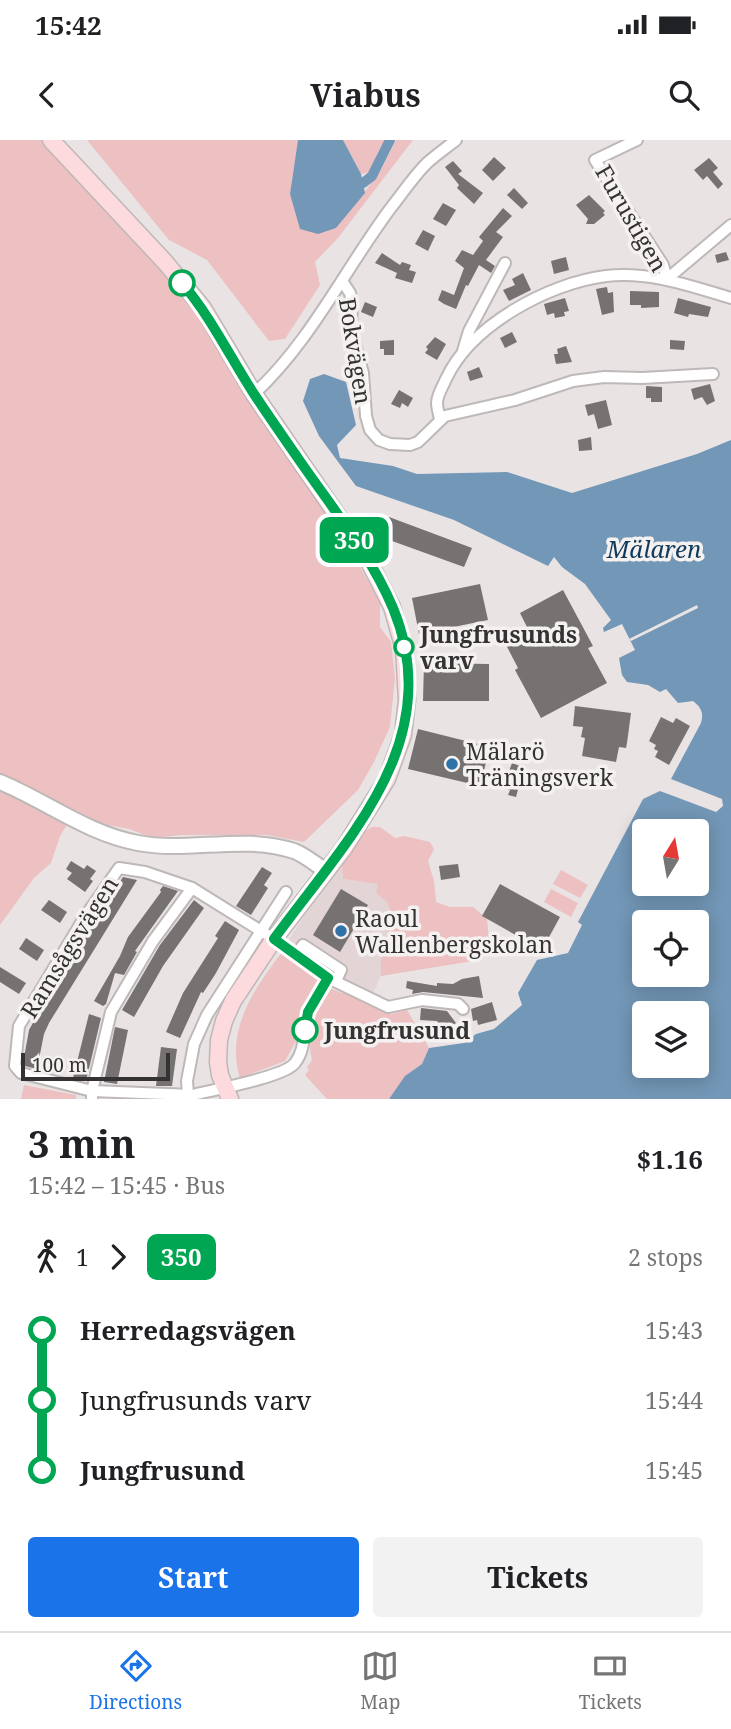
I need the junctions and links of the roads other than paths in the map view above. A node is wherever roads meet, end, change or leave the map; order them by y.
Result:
1 (51, 140) edge
2 (456, 140) edge
3 (638, 140) edge
4 (731, 225) edge
5 (505, 263) dead end
6 (667, 279) junction
7 (342, 281) junction
8 (731, 298) edge
9 (463, 351) junction
10 (713, 374) dead end
11 (254, 394) junction
12 (440, 419) junction
13 (0, 782) edge
14 (326, 871) junction
15 (191, 888) junction
16 (286, 892) dead end
17 (259, 931) junction
18 (274, 939) junction
19 (332, 980) junction
20 (463, 1009) dead end
21 (227, 1093) edge
22 (188, 1094) junction
23 (92, 1095) edge
24 (167, 1097) edge

1 - 11 main road
2 - 7 street
3 - 6 street, Furustigen
4 - 6 street
5 - 9 street
6 - 8 street
6 - 9 street
7 - 11 street
7 - 12 street, Bokvägen
9 - 12 street
10 - 12 street
11 - 14 main road
13 - 14 street
14 - 18 main road
15 - 17 street, Ramsågsvägen
15 - 23 street
15 - 23 street, Ramsågsvägen
16 - 17 street
17 - 18 street, Ramsågsvägen
17 - 22 street
18 - 19 street, Ramsågsvägen
18 - 21 main road
19 - 20 street, Ramsågsvägen
19 - 21 street, Ramsågsvägen
21 - 22 street, Ramsågsvägen
22 - 24 street, Ramsågsvägen
23 - 24 street, Ramsågsvägen

